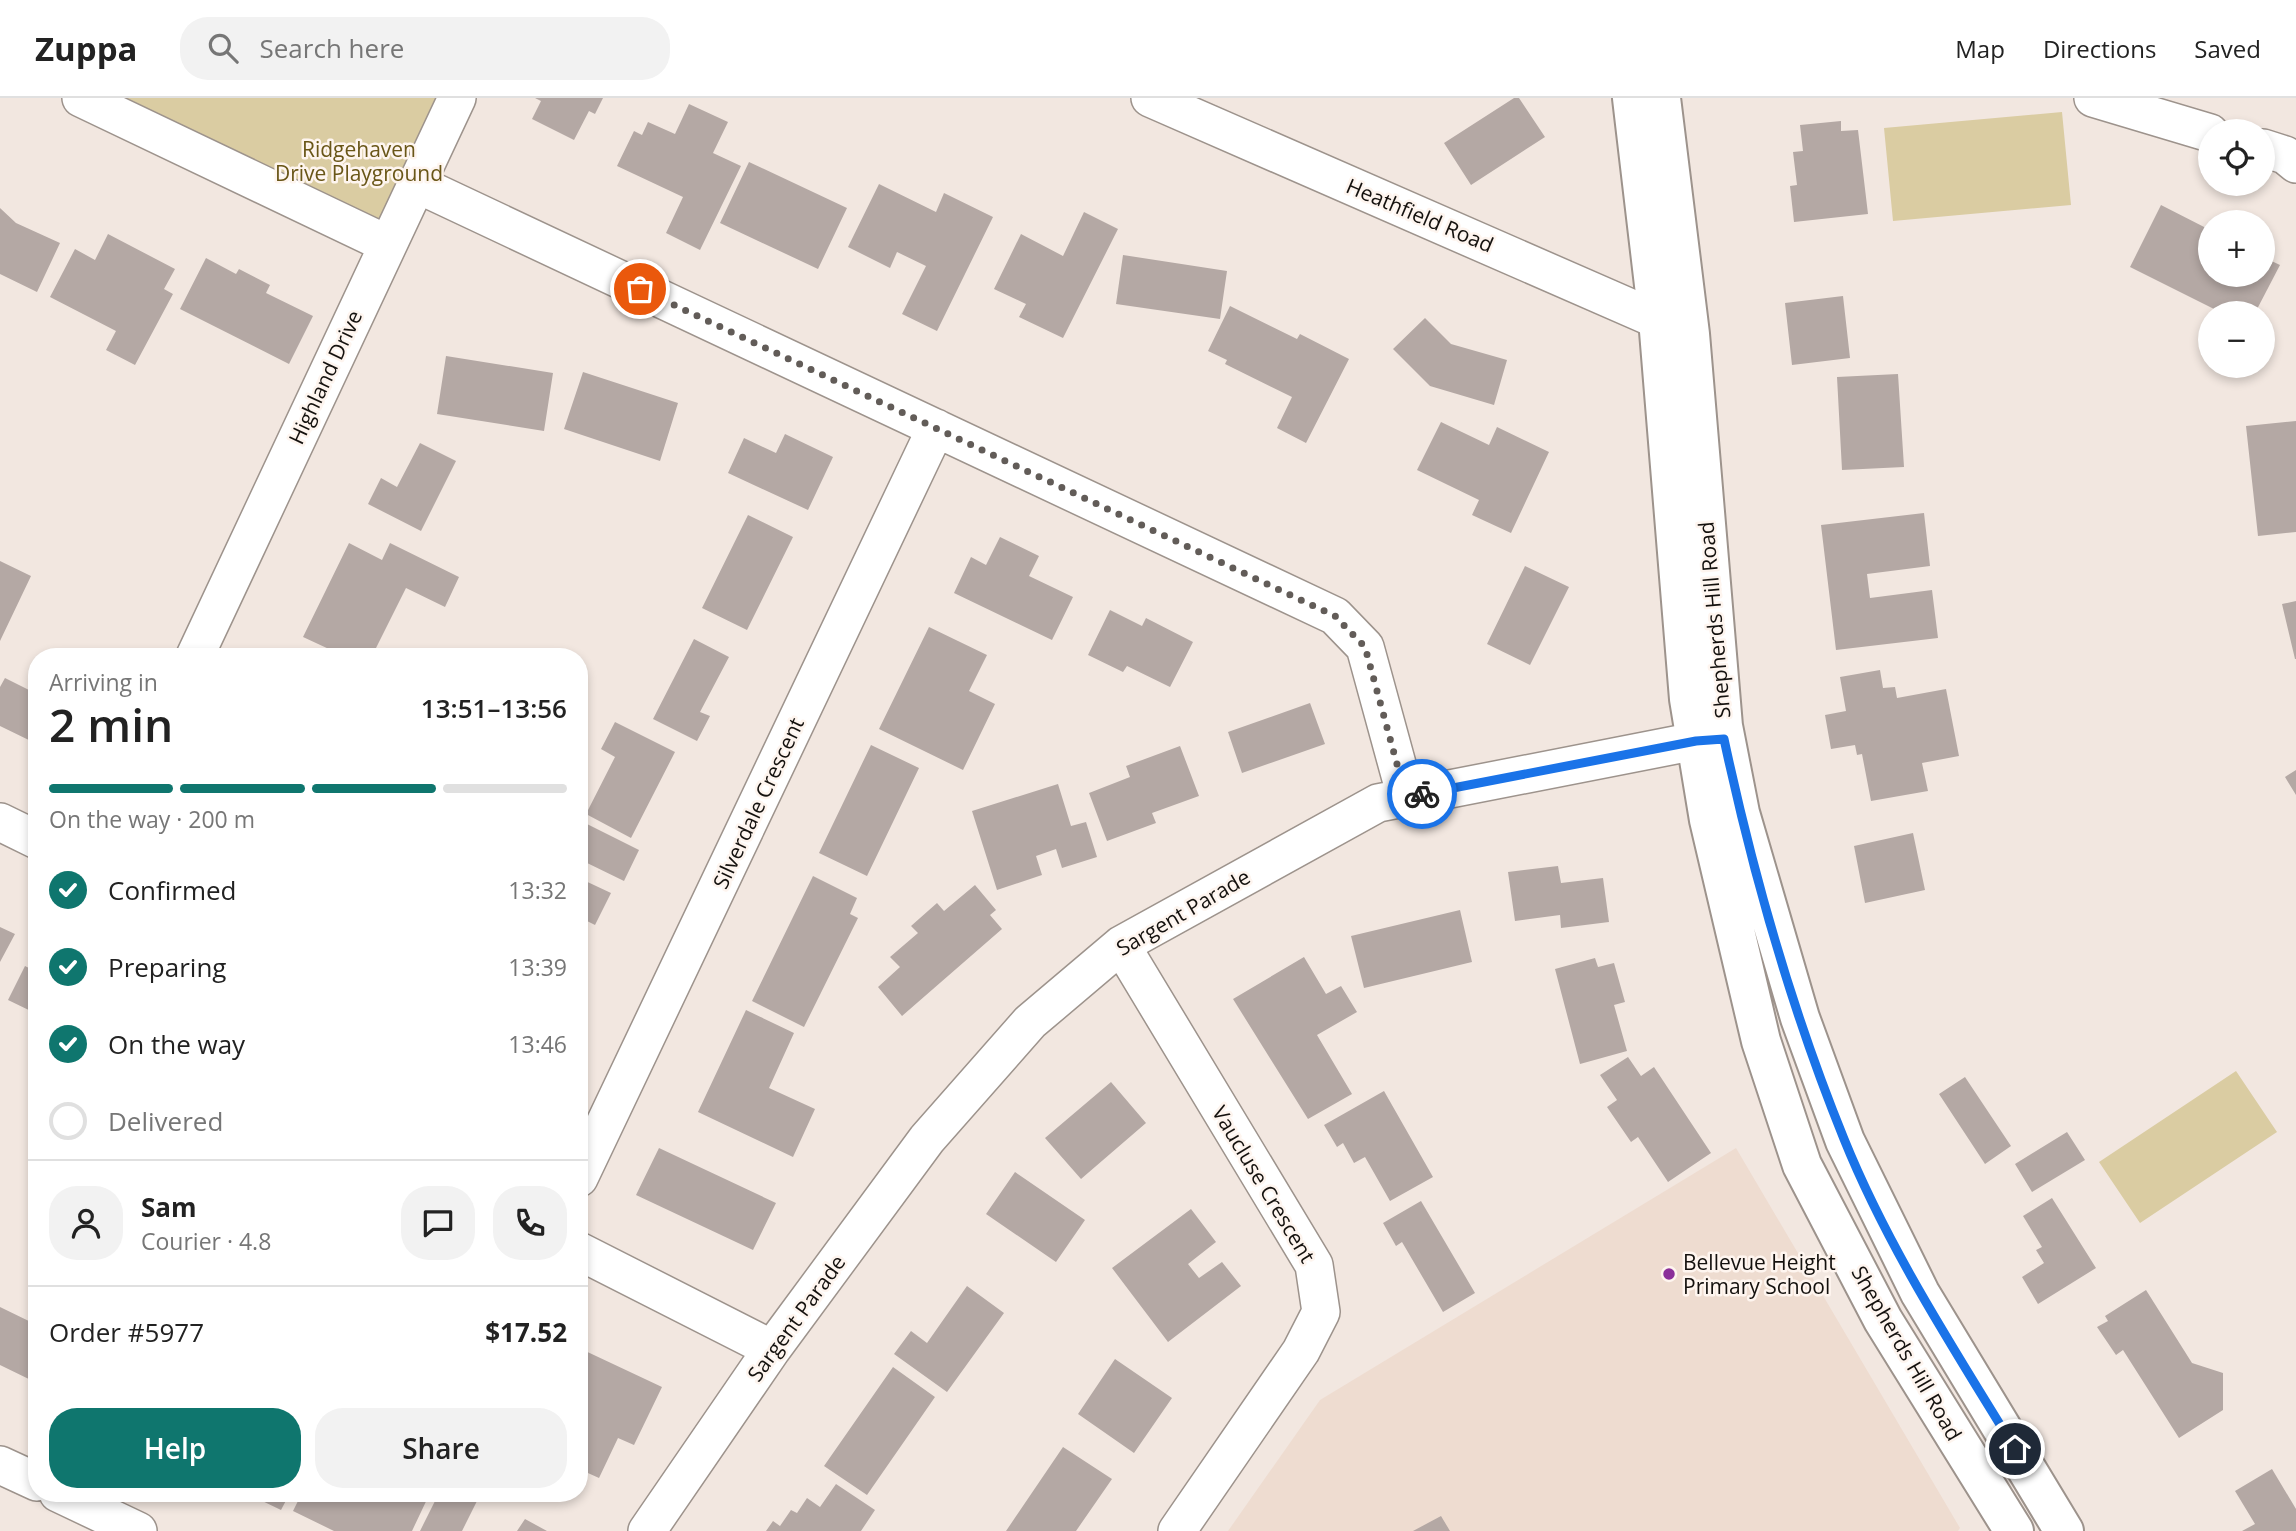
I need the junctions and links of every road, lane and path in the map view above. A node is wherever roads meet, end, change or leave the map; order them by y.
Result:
1 (81, 98) edge
2 (457, 98) edge
3 (1150, 98) edge
4 (1632, 98) edge
5 (1661, 98) edge
6 (2093, 98) edge
7 (2198, 129) edge
8 (417, 184) junction
9 (387, 244) junction
10 (1674, 327) junction
11 (936, 428) junction
12 (199, 648) edge
13 (1710, 740) junction
14 (1406, 797) junction
15 (0, 822) edge
16 (28, 836) edge
17 (1121, 945) junction
18 (588, 1159) edge
19 (588, 1256) edge
20 (772, 1349) junction
21 (0, 1465) edge
22 (28, 1478) edge
23 (69, 1502) edge
24 (94, 1522) edge
25 (138, 1531) edge
26 (647, 1531) edge
27 (1177, 1531) edge
28 (2014, 1531) edge
29 (2064, 1531) edge

1 - 9 street
2 - 8 street, Highland Drive
3 - 10 street, Heathfield Road
4 - 10 main road, Shepherds Hill Road
5 - 10 main road, Shepherds Hill Road
6 - 7 street
8 - 9 street, Highland Drive
8 - 11 street
9 - 12 street, Highland Drive
10 - 13 main road, Shepherds Hill Road
11 - 14 street
11 - 18 street, Silverdale Crescent
13 - 14 street, Sargent Parade
13 - 28 main road, Shepherds Hill Road
13 - 29 main road, Shepherds Hill Road
14 - 17 street, Sargent Parade
15 - 16 street
17 - 20 street, Sargent Parade
17 - 27 street, Vaucluse Crescent
19 - 20 street
20 - 26 street, Sargent Parade
21 - 22 street
23 - 24 street
24 - 25 street

